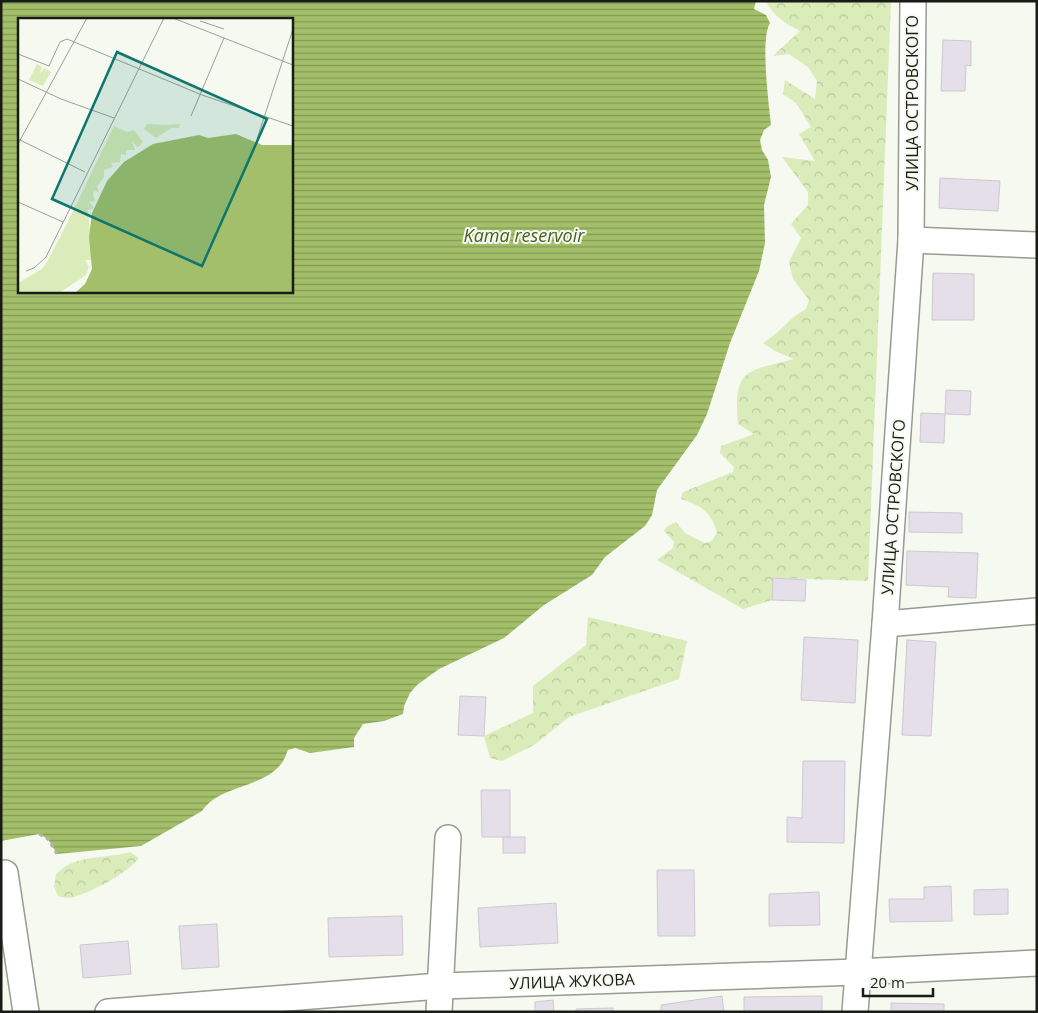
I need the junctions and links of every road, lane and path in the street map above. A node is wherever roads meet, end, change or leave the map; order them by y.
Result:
1 (912, 1) edge
2 (911, 240) junction
3 (1037, 245) edge
4 (1037, 611) edge
5 (885, 624) junction
6 (39, 834) dead end
7 (448, 838) dead end
8 (57, 854) dead end
9 (5, 873) dead end
10 (1037, 963) edge
11 (857, 972) junction
12 (440, 986) junction
13 (26, 1012) edge
14 (108, 1012) edge
15 (439, 1012) edge
16 (855, 1012) edge

1 - 2 street, УЛИЦА ОСТРОВСКОГО
2 - 3 street
2 - 5 street, УЛИЦА ОСТРОВСКОГО
4 - 5 street
5 - 11 street, УЛИЦА ОСТРОВСКОГО
6 - 8 path
7 - 12 street
9 - 13 street
10 - 11 street, УЛИЦА ЖУКОВА
11 - 12 street, УЛИЦА ЖУКОВА
11 - 16 street, УЛИЦА ОСТРОВСКОГО
12 - 14 street, УЛИЦА ЖУКОВА
12 - 15 street

